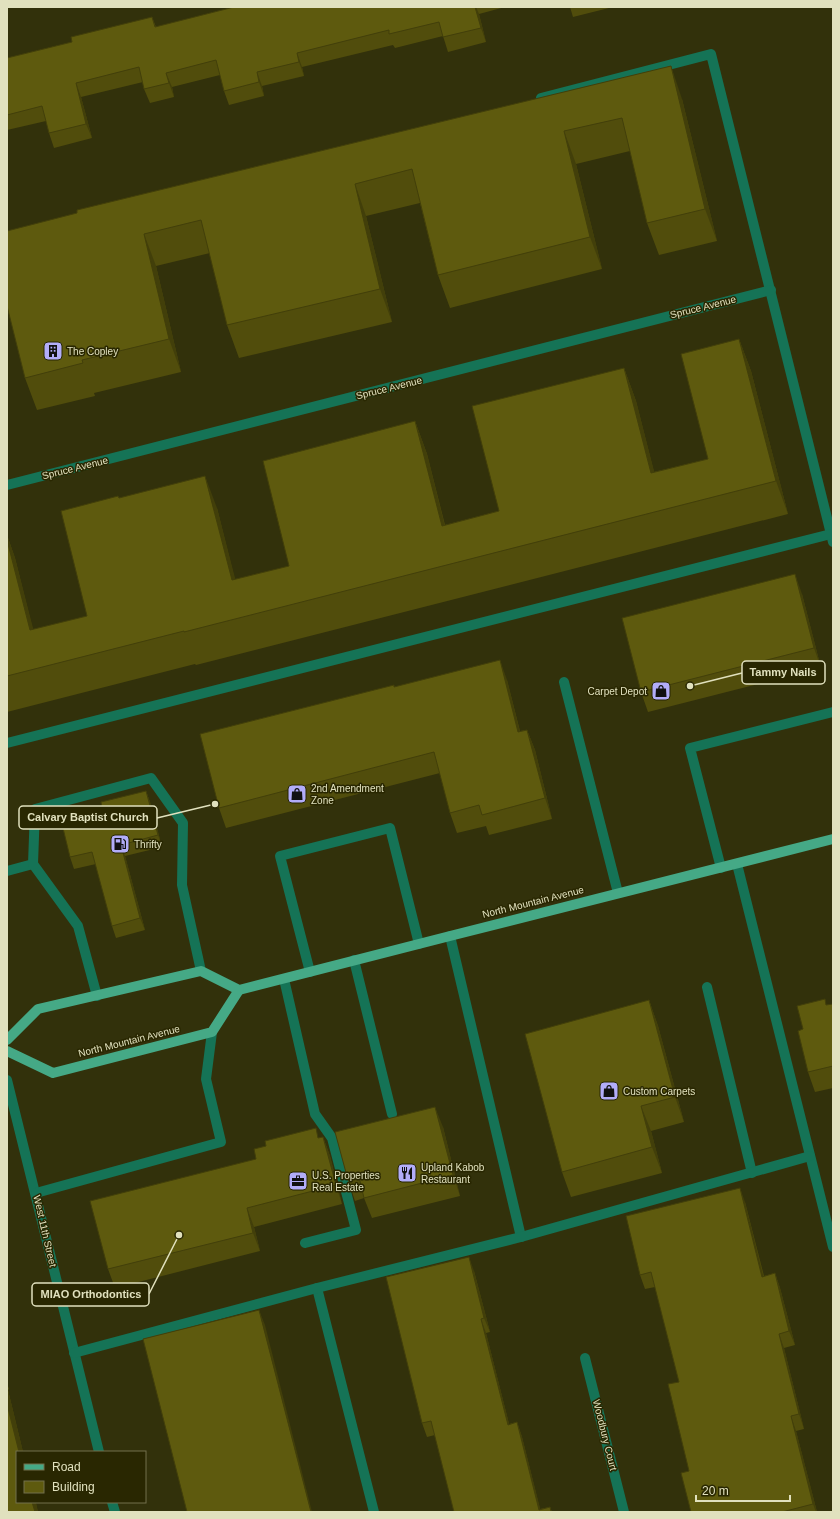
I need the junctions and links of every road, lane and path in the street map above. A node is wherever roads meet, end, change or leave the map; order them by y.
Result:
1 (533, 100) edge
2 (771, 290) junction
3 (7, 486) edge
4 (832, 538) edge
5 (564, 682) dead end
6 (833, 712) edge
7 (7, 743) edge
8 (833, 839) edge
9 (33, 864) junction
10 (737, 864) junction
11 (721, 868) junction
12 (7, 871) edge
13 (618, 893) junction
14 (450, 936) junction
15 (419, 944) junction
16 (354, 960) junction
17 (201, 971) junction
18 (310, 972) junction
19 (284, 979) junction
20 (707, 987) dead end
21 (239, 990) junction
22 (97, 996) junction
23 (212, 1032) junction
24 (7, 1040) edge
25 (7, 1051) edge
26 (7, 1080) edge
27 (392, 1114) dead end
28 (810, 1156) junction
29 (752, 1173) junction
30 (36, 1193) junction
31 (521, 1237) junction
32 (305, 1243) dead end
33 (833, 1247) edge
34 (317, 1288) junction
35 (74, 1353) junction
36 (585, 1358) dead end
37 (99, 1451) edge
38 (374, 1512) edge
39 (624, 1512) edge

1 - 2 street
2 - 3 street, Spruce Avenue
2 - 4 street
4 - 7 street
5 - 13 street
6 - 11 street
8 - 10 main road, North Mountain Avenue
9 - 12 street
9 - 17 street
9 - 22 street
10 - 11 main road, North Mountain Avenue
10 - 28 street
11 - 13 main road, North Mountain Avenue
13 - 14 main road, North Mountain Avenue
14 - 15 main road, North Mountain Avenue
14 - 31 street
15 - 16 main road, North Mountain Avenue
15 - 18 street
16 - 18 main road, North Mountain Avenue
16 - 27 street
17 - 21 main road
17 - 22 main road
18 - 19 main road, North Mountain Avenue
19 - 21 main road, North Mountain Avenue
19 - 32 street
20 - 29 street
21 - 23 main road
22 - 24 main road
23 - 25 main road, North Mountain Avenue
23 - 30 street
26 - 30 street, West 11th Street
28 - 29 street
28 - 33 street
29 - 31 street
30 - 35 street, West 11th Street
31 - 34 street
34 - 35 street
34 - 38 street
35 - 37 street, West 11th Street
36 - 39 street, Woodbury Court

